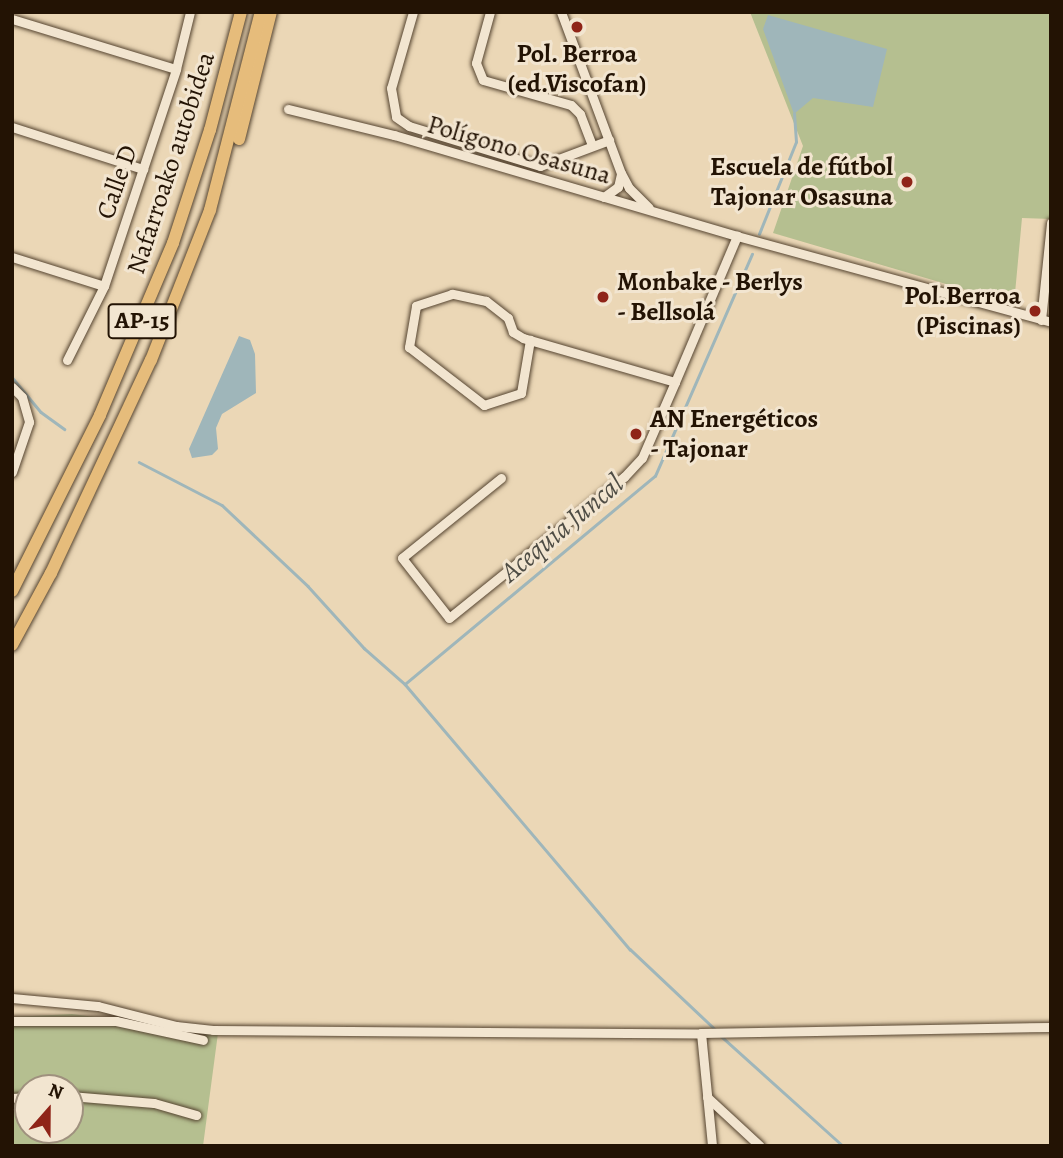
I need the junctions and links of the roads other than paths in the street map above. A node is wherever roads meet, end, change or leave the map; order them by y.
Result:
1 (190, 12) edge
2 (241, 12) edge
3 (261, 12) edge
4 (271, 12) edge
5 (413, 12) edge
6 (490, 12) edge
7 (561, 12) edge
8 (13, 16) edge
9 (176, 69) junction
10 (288, 109) dead end
11 (12, 127) edge
12 (609, 139) junction
13 (592, 146) junction
14 (143, 169) junction
15 (621, 173) junction
16 (604, 197) junction
17 (209, 210) junction
18 (654, 211) junction
19 (1051, 223) edge
20 (737, 236) junction
21 (12, 257) edge
22 (104, 286) junction
23 (1046, 321) edge
24 (530, 340) junction
25 (68, 360) dead end
26 (676, 382) junction
27 (12, 387) edge
28 (12, 472) edge
29 (501, 478) dead end
30 (12, 590) edge
31 (12, 645) edge
32 (12, 998) edge
33 (12, 1021) edge
34 (1051, 1027) edge
35 (701, 1033) junction
36 (203, 1040) dead end
37 (707, 1096) junction
38 (84, 1097) edge
39 (196, 1115) dead end
40 (712, 1146) edge
41 (760, 1146) edge

1 - 9 street, Calle D
2 - 30 highway, Nafarroako autobidea / AP-15
3 - 17 highway, Nafarroako autobidea / AP-15
4 - 17 highway
5 - 13 street
6 - 13 street
7 - 12 street
8 - 9 street
9 - 14 street, Calle D
10 - 16 street, Polígono Osasuna
11 - 14 street
12 - 13 street
12 - 15 street
14 - 22 street, Calle D
15 - 16 street
15 - 18 street
16 - 18 street, Polígono Osasuna
17 - 31 highway, Nafarroako autobidea / AP-15
18 - 20 street, Polígono Osasuna
19 - 23 street
20 - 23 street, Polígono Osasuna
20 - 26 street
21 - 22 street
22 - 25 street, Calle D
24 - 24 street
24 - 26 street
26 - 29 street
27 - 28 street
32 - 35 street
33 - 36 street
34 - 35 street
35 - 37 street
37 - 40 street
37 - 41 street
38 - 39 street

